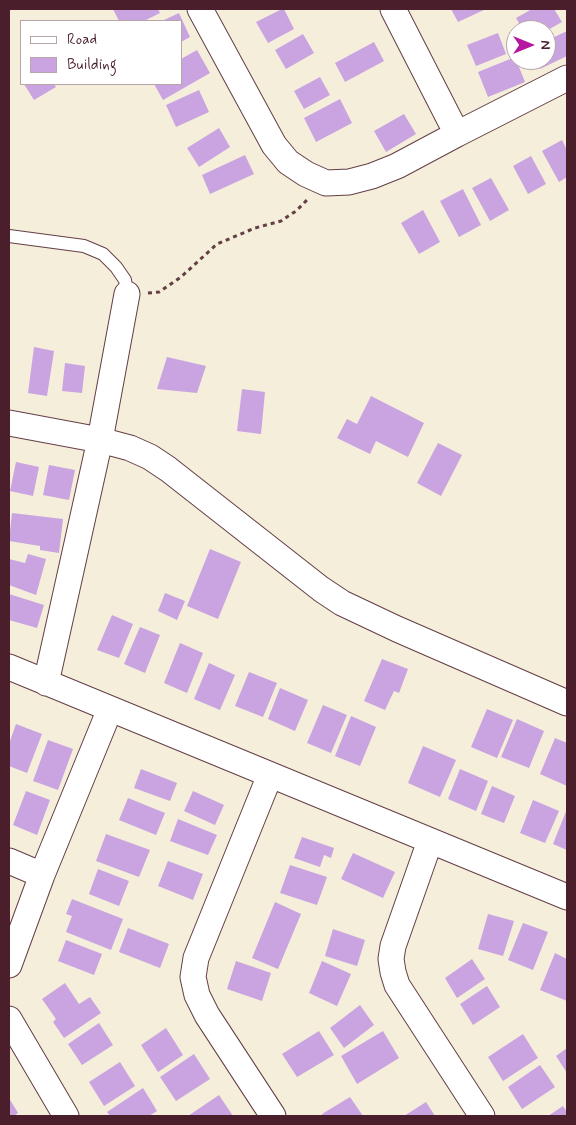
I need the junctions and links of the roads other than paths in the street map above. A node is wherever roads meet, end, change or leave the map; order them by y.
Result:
1 (200, 9) edge
2 (393, 9) edge
3 (567, 78) edge
4 (457, 134) junction
5 (9, 236) edge
6 (127, 294) joint
7 (9, 423) edge
8 (100, 440) junction
9 (9, 666) edge
10 (46, 683) junction
11 (567, 703) edge
12 (110, 709) junction
13 (270, 775) junction
14 (430, 841) junction
15 (9, 861) edge
16 (42, 875) junction
17 (567, 897) edge
18 (9, 965) edge
19 (9, 1019) edge
20 (66, 1116) edge
21 (273, 1116) edge
22 (482, 1116) edge

1 - 4 street
2 - 4 street
3 - 4 street
5 - 6 lane
6 - 8 street
7 - 8 street
8 - 10 street
8 - 11 street
9 - 10 street
10 - 12 street
12 - 13 street
12 - 16 street
13 - 14 street
13 - 21 street
14 - 17 street
14 - 22 street
15 - 16 street
16 - 18 street
19 - 20 street

